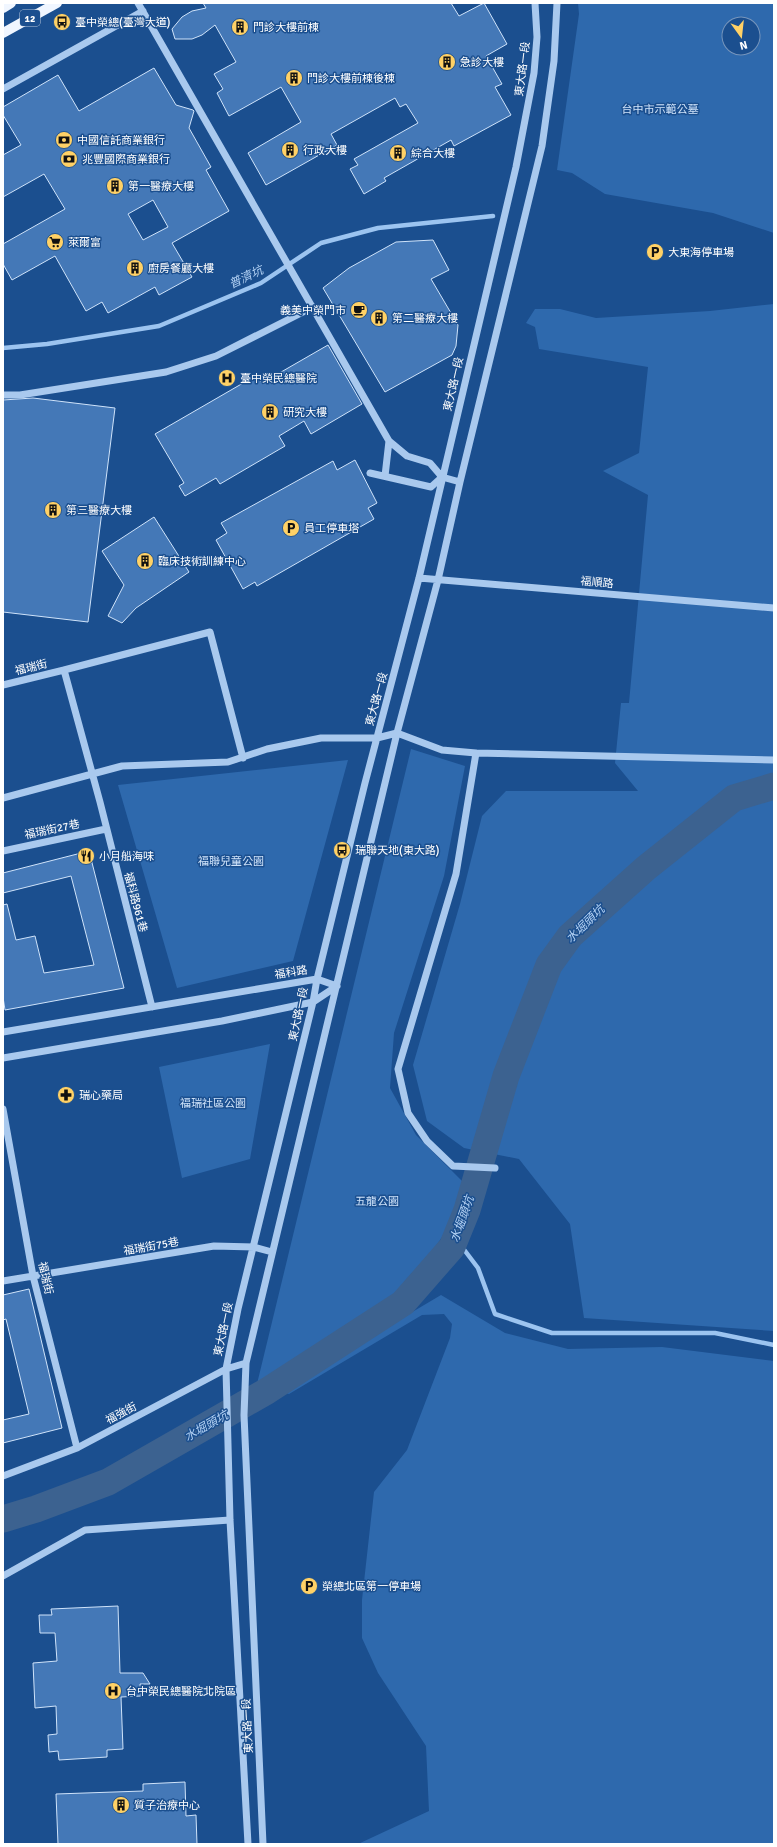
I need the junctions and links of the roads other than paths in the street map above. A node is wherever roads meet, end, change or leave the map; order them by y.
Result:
1 (11, 3) edge
2 (57, 3) edge
3 (138, 3) edge
4 (535, 3) edge
5 (557, 3) edge
6 (3, 8) edge
7 (143, 11) junction
8 (3, 33) edge
9 (3, 90) edge
10 (313, 308) junction
11 (3, 395) edge
12 (390, 441) junction
13 (370, 473) dead end
14 (385, 476) junction
15 (442, 477) junction
16 (460, 482) junction
17 (419, 578) junction
18 (438, 580) junction
19 (774, 608) edge
20 (64, 670) junction
21 (3, 686) edge
22 (397, 733) junction
23 (377, 738) junction
24 (476, 753) junction
25 (243, 758) junction
26 (774, 760) edge
27 (93, 775) junction
28 (3, 798) edge
29 (106, 829) junction
30 (3, 851) edge
31 (317, 979) junction
32 (337, 986) junction
33 (313, 1002) junction
34 (152, 1007) junction
35 (3, 1032) edge
36 (3, 1058) edge
37 (3, 1110) edge
38 (495, 1168) dead end
39 (254, 1247) junction
40 (272, 1252) junction
41 (33, 1276) junction
42 (3, 1281) edge
43 (246, 1363) junction
44 (226, 1369) junction
45 (77, 1448) junction
46 (3, 1476) edge
47 (230, 1520) junction
48 (3, 1576) edge
49 (248, 1844) edge
50 (263, 1844) edge

1 - 6 main road, 12
2 - 8 main road, 12
3 - 7 street
4 - 15 street, 東大路一段
5 - 16 street
7 - 9 street
7 - 10 street
10 - 11 street
10 - 12 street
12 - 14 street
12 - 15 street
13 - 14 street
14 - 15 street
15 - 16 street
15 - 17 street, 東大路一段
16 - 18 street
17 - 18 street, 福順路
17 - 23 street, 東大路一段
18 - 19 street, 福順路
18 - 22 street
20 - 21 street, 福瑞街
20 - 25 street, 福瑞街
20 - 27 street, 福科路961巷
22 - 23 street
22 - 24 street
22 - 32 street
23 - 25 street
23 - 31 street, 東大路一段
24 - 26 street
24 - 38 street
25 - 27 street
27 - 28 street
27 - 29 street, 福科路961巷
29 - 30 street, 福瑞街27巷
29 - 34 street, 福科路961巷
31 - 32 street, 福科路
31 - 33 street, 東大路一段
31 - 34 street, 福科路
32 - 33 street
32 - 40 street
33 - 36 street
33 - 39 street, 東大路一段
34 - 35 street, 福科路
37 - 41 street, 福瑞街
39 - 40 street, 福瑞街75巷
39 - 41 street, 福瑞街75巷
39 - 44 street, 東大路一段
40 - 43 street
41 - 42 street, 福瑞街75巷
41 - 45 street, 福瑞街
43 - 44 street, 福強街
43 - 50 street, 東大路一段
44 - 45 street, 福強街
44 - 47 street, 東大路一段
45 - 46 street, 福強街
47 - 48 street
47 - 49 street, 東大路一段

